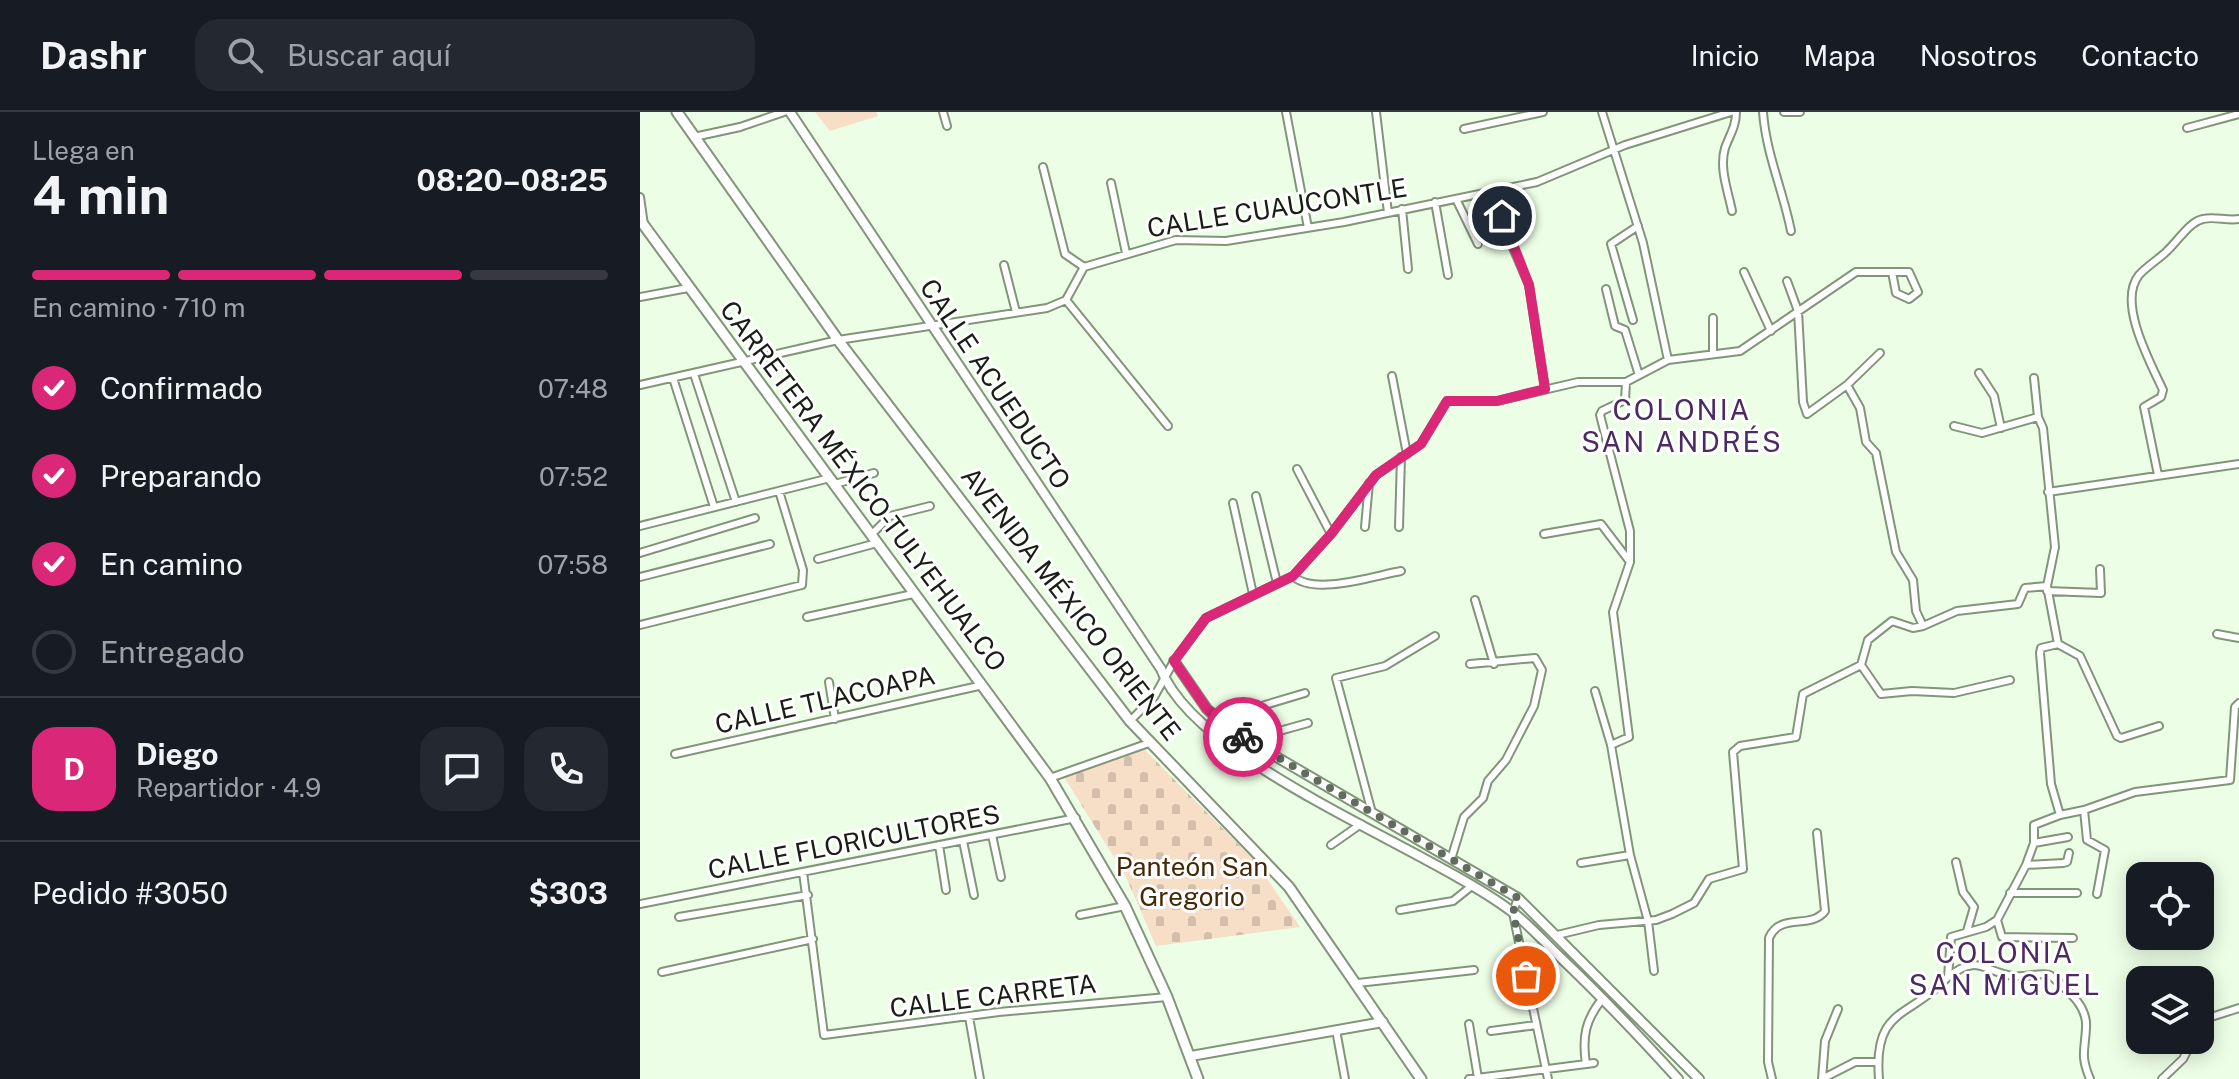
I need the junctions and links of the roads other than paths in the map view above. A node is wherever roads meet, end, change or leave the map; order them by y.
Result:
1 (677, 112) edge
2 (787, 112) edge
3 (943, 112) edge
4 (1286, 112) edge
5 (1376, 112) edge
6 (1543, 112) edge
7 (1602, 112) edge
8 (1734, 112) edge
9 (1763, 112) edge
10 (1784, 112) edge
11 (1800, 112) edge
12 (2239, 114) edge
13 (947, 126) dead end
14 (2187, 128) dead end
15 (1464, 129) dead end
16 (694, 137) junction
17 (1612, 151) junction
18 (1043, 167) dead end
19 (1111, 183) dead end
20 (1495, 191) junction
21 (640, 197) edge
22 (1456, 199) junction
23 (1435, 202) junction
24 (1402, 209) junction
25 (1732, 211) dead end
26 (1388, 213) junction
27 (2239, 219) edge
28 (642, 223) edge
29 (1638, 226) junction
30 (1308, 228) junction
31 (1791, 231) dead end
32 (1478, 244) dead end
33 (1126, 253) junction
34 (1004, 265) dead end
35 (1084, 267) junction
36 (1408, 269) dead end
37 (1744, 272) dead end
38 (1892, 272) junction
39 (1448, 275) dead end
40 (1787, 281) dead end
41 (688, 288) junction
42 (1606, 289) dead end
43 (640, 297) edge
44 (1066, 300) junction
45 (1798, 311) junction
46 (1016, 312) junction
47 (1713, 318) dead end
48 (1633, 320) dead end
49 (931, 324) junction
50 (1771, 331) junction
51 (838, 340) junction
52 (1880, 353) dead end
53 (1713, 354) junction
54 (1668, 360) junction
55 (746, 363) junction
56 (1638, 372) junction
57 (1979, 373) dead end
58 (694, 374) junction
59 (1392, 376) dead end
60 (673, 378) junction
61 (2034, 378) dead end
62 (1626, 382) junction
63 (640, 385) edge
64 (1847, 385) junction
65 (1545, 389) junction
66 (2038, 417) junction
67 (1168, 426) dead end
68 (1954, 426) dead end
69 (2001, 428) junction
70 (1404, 456) junction
71 (2239, 464) edge
72 (1297, 469) dead end
73 (874, 473) dead end
74 (2158, 475) junction
75 (832, 481) junction
76 (1369, 483) junction
77 (779, 491) junction
78 (2048, 492) junction
79 (1256, 496) dead end
80 (736, 502) junction
81 (1233, 503) dead end
82 (930, 506) dead end
83 (714, 507) junction
84 (755, 518) dead end
85 (640, 526) edge
86 (1365, 527) dead end
87 (1399, 527) dead end
88 (1331, 534) junction
89 (1544, 534) dead end
90 (874, 539) junction
91 (770, 544) dead end
92 (640, 553) edge
93 (818, 559) dead end
94 (1630, 562) junction
95 (2100, 569) dead end
96 (1401, 571) dead end
97 (1293, 576) junction
98 (640, 577) edge
99 (1277, 583) junction
100 (2047, 589) junction
101 (913, 594) junction
102 (1253, 594) junction
103 (1475, 600) dead end
104 (807, 617) dead end
105 (640, 625) edge
106 (1923, 626) junction
107 (2217, 634) dead end
108 (1435, 636) dead end
109 (2239, 638) edge
110 (2058, 644) junction
111 (1174, 661) junction
112 (1470, 664) dead end
113 (1494, 664) junction
114 (1861, 665) junction
115 (1165, 678) junction
116 (2010, 680) dead end
117 (829, 682) dead end
118 (983, 685) junction
119 (1595, 691) dead end
120 (1305, 693) dead end
121 (2239, 703) edge
122 (835, 719) junction
123 (1218, 719) junction
124 (1130, 721) junction
125 (1308, 723) dead end
126 (2159, 726) dead end
127 (1247, 740) junction
128 (1149, 743) junction
129 (1611, 745) junction
130 (675, 754) dead end
131 (1050, 778) junction
132 (1371, 809) junction
133 (2084, 810) junction
134 (2060, 815) junction
135 (1076, 818) junction
136 (1361, 823) junction
137 (1817, 833) dead end
138 (992, 835) junction
139 (2068, 837) dead end
140 (963, 841) junction
141 (2034, 843) junction
142 (939, 845) junction
143 (1331, 845) dead end
144 (2069, 853) dead end
145 (1630, 855) junction
146 (1452, 856) junction
147 (1956, 862) dead end
148 (1581, 863) dead end
149 (2026, 865) junction
150 (803, 872) junction
151 (1001, 877) dead end
152 (1473, 885) junction
153 (946, 890) dead end
154 (2010, 893) junction
155 (2077, 893) dead end
156 (2097, 894) dead end
157 (808, 895) junction
158 (974, 895) dead end
159 (1518, 898) junction
160 (640, 904) edge
161 (1125, 906) junction
162 (1400, 910) dead end
163 (1513, 912) junction
164 (1080, 915) dead end
165 (679, 917) dead end
166 (1997, 920) junction
167 (1648, 921) junction
168 (1967, 931) junction
169 (1557, 935) junction
170 (2073, 938) dead end
171 (813, 939) junction
172 (1474, 970) dead end
173 (1654, 971) dead end
174 (662, 972) dead end
175 (1948, 977) junction
176 (1358, 983) junction
177 (1167, 997) junction
178 (1603, 998) junction
179 (2239, 1008) edge
180 (1838, 1009) dead end
181 (2214, 1016) edge
182 (969, 1017) junction
183 (1383, 1022) junction
184 (1469, 1024) dead end
185 (1536, 1025) junction
186 (1336, 1030) junction
187 (1491, 1031) dead end
188 (2186, 1054) edge
189 (1191, 1056) junction
190 (1877, 1062) junction
191 (1594, 1063) dead end
192 (1586, 1064) junction
193 (1546, 1070) junction
194 (1478, 1078) edge
195 (980, 1079) edge
196 (1198, 1079) edge
197 (1345, 1079) edge
198 (1421, 1079) edge
199 (1469, 1079) edge
200 (1548, 1079) edge
201 (1678, 1079) edge
202 (1699, 1079) edge
203 (1772, 1079) edge
204 (1822, 1079) edge
205 (1879, 1079) edge
206 (2090, 1079) edge
207 (2162, 1079) edge

1 - 16 main road, AVENIDA MÉXICO ORIENTE
2 - 16 street
2 - 49 street, CALLE ACUEDUCTO
3 - 13 street
4 - 30 street
5 - 26 street
6 - 15 street
7 - 17 street
8 - 17 street, CALLE CUAUCONTLE
8 - 25 street
9 - 31 street
10 - 11 street
12 - 14 street
16 - 51 main road, AVENIDA MÉXICO ORIENTE
17 - 20 street, CALLE CUAUCONTLE
17 - 29 street
18 - 35 street
19 - 33 street
20 - 22 street, CALLE CUAUCONTLE
20 - 65 street
21 - 28 street
22 - 23 street, CALLE CUAUCONTLE
22 - 32 street
23 - 24 street, CALLE CUAUCONTLE
23 - 39 street
24 - 26 street, CALLE CUAUCONTLE
24 - 36 street
26 - 30 street, CALLE CUAUCONTLE
27 - 74 street
28 - 41 main road, CARRETERA MÉXICO-TULYEHUALCO
29 - 48 street
29 - 54 street
30 - 33 street, CALLE CUAUCONTLE
33 - 35 street, CALLE CUAUCONTLE
34 - 46 street
35 - 44 street
37 - 50 street
38 - 38 street
38 - 45 street
40 - 45 street
41 - 43 street
41 - 55 main road, CARRETERA MÉXICO-TULYEHUALCO
42 - 56 street
44 - 46 street
44 - 67 street
45 - 50 street
45 - 64 street
46 - 49 street
47 - 53 street
49 - 51 street
49 - 115 street, CALLE ACUEDUCTO
50 - 53 street
51 - 55 street
51 - 124 main road, AVENIDA MÉXICO ORIENTE
52 - 64 street
53 - 54 street
54 - 56 street
55 - 58 street
55 - 75 main road, CARRETERA MÉXICO-TULYEHUALCO
56 - 62 street
57 - 69 street
58 - 60 street
58 - 80 street
59 - 70 street
60 - 63 street
60 - 83 street
61 - 66 street
62 - 65 street
62 - 94 street
64 - 106 street
65 - 70 street
66 - 69 street
66 - 78 street
68 - 69 street
70 - 76 street
70 - 87 street
71 - 74 street
72 - 88 street
73 - 75 street
74 - 78 street
75 - 77 street
75 - 90 main road, CARRETERA MÉXICO-TULYEHUALCO
76 - 86 street
76 - 88 street
77 - 80 street
77 - 105 street
78 - 100 street
79 - 99 street
80 - 83 street
81 - 102 street
82 - 90 street
83 - 85 street
84 - 92 street
88 - 97 street
89 - 94 street
90 - 93 street
90 - 101 main road, CARRETERA MÉXICO-TULYEHUALCO
91 - 98 street
94 - 129 street
95 - 100 street
96 - 97 street
97 - 99 street
99 - 102 street
100 - 106 street
100 - 110 street
101 - 104 street
101 - 118 main road, CARRETERA MÉXICO-TULYEHUALCO
102 - 111 street
103 - 113 street
106 - 114 street
107 - 109 street
108 - 132 street
110 - 126 street
110 - 134 street
111 - 115 street
111 - 123 street
112 - 113 street
113 - 146 street
114 - 116 street
114 - 167 street
115 - 124 street
115 - 136 street, CALLE ACUEDUCTO
117 - 122 street
118 - 122 street, CALLE TLACOAPA
118 - 131 main road, CARRETERA MÉXICO-TULYEHUALCO
119 - 129 street
120 - 123 street
121 - 133 street
122 - 130 street, CALLE TLACOAPA
123 - 127 street
124 - 128 main road, AVENIDA MÉXICO ORIENTE
125 - 127 street
127 - 132 street
128 - 131 street
128 - 176 main road, AVENIDA MÉXICO ORIENTE
129 - 145 street
131 - 135 main road, CARRETERA MÉXICO-TULYEHUALCO
132 - 146 street
133 - 134 street
133 - 156 street
134 - 141 street
135 - 138 street, CALLE FLORICULTORES
135 - 161 main road, CARRETERA MÉXICO-TULYEHUALCO
136 - 143 street
136 - 152 street, CALLE ACUEDUCTO
137 - 203 street
138 - 140 street, CALLE FLORICULTORES
138 - 151 street
139 - 141 street
140 - 142 street, CALLE FLORICULTORES
140 - 158 street
141 - 149 street
142 - 150 street, CALLE FLORICULTORES
142 - 153 street
144 - 149 street
145 - 148 street
145 - 167 street
146 - 159 street
147 - 168 street
149 - 154 street
150 - 157 street
150 - 160 street, CALLE FLORICULTORES
152 - 162 street
152 - 163 street, CALLE ACUEDUCTO
154 - 155 street
154 - 166 street
157 - 165 street
157 - 171 street
159 - 163 street
159 - 169 street
161 - 164 street
161 - 177 main road, CARRETERA MÉXICO-TULYEHUALCO
163 - 178 street, CALLE ACUEDUCTO
163 - 185 street
166 - 168 street
166 - 170 street
167 - 169 street
167 - 173 street
168 - 175 street
169 - 202 street
171 - 174 street
171 - 182 street, CALLE CARRETA
172 - 176 street
175 - 190 street
175 - 206 street
176 - 183 main road, AVENIDA MÉXICO ORIENTE
177 - 182 street, CALLE CARRETA
177 - 189 main road, CARRETERA MÉXICO-TULYEHUALCO
178 - 192 street
178 - 201 street, CALLE ACUEDUCTO
179 - 181 street
180 - 204 street
182 - 195 street
183 - 186 street
183 - 198 main road, AVENIDA MÉXICO ORIENTE
184 - 194 street
185 - 187 street
185 - 193 street
186 - 189 street
186 - 197 street
188 - 207 street
189 - 196 main road, CARRETERA MÉXICO-TULYEHUALCO
190 - 204 street
190 - 205 street
191 - 192 street
192 - 193 street
193 - 194 street
193 - 200 street
194 - 199 street

